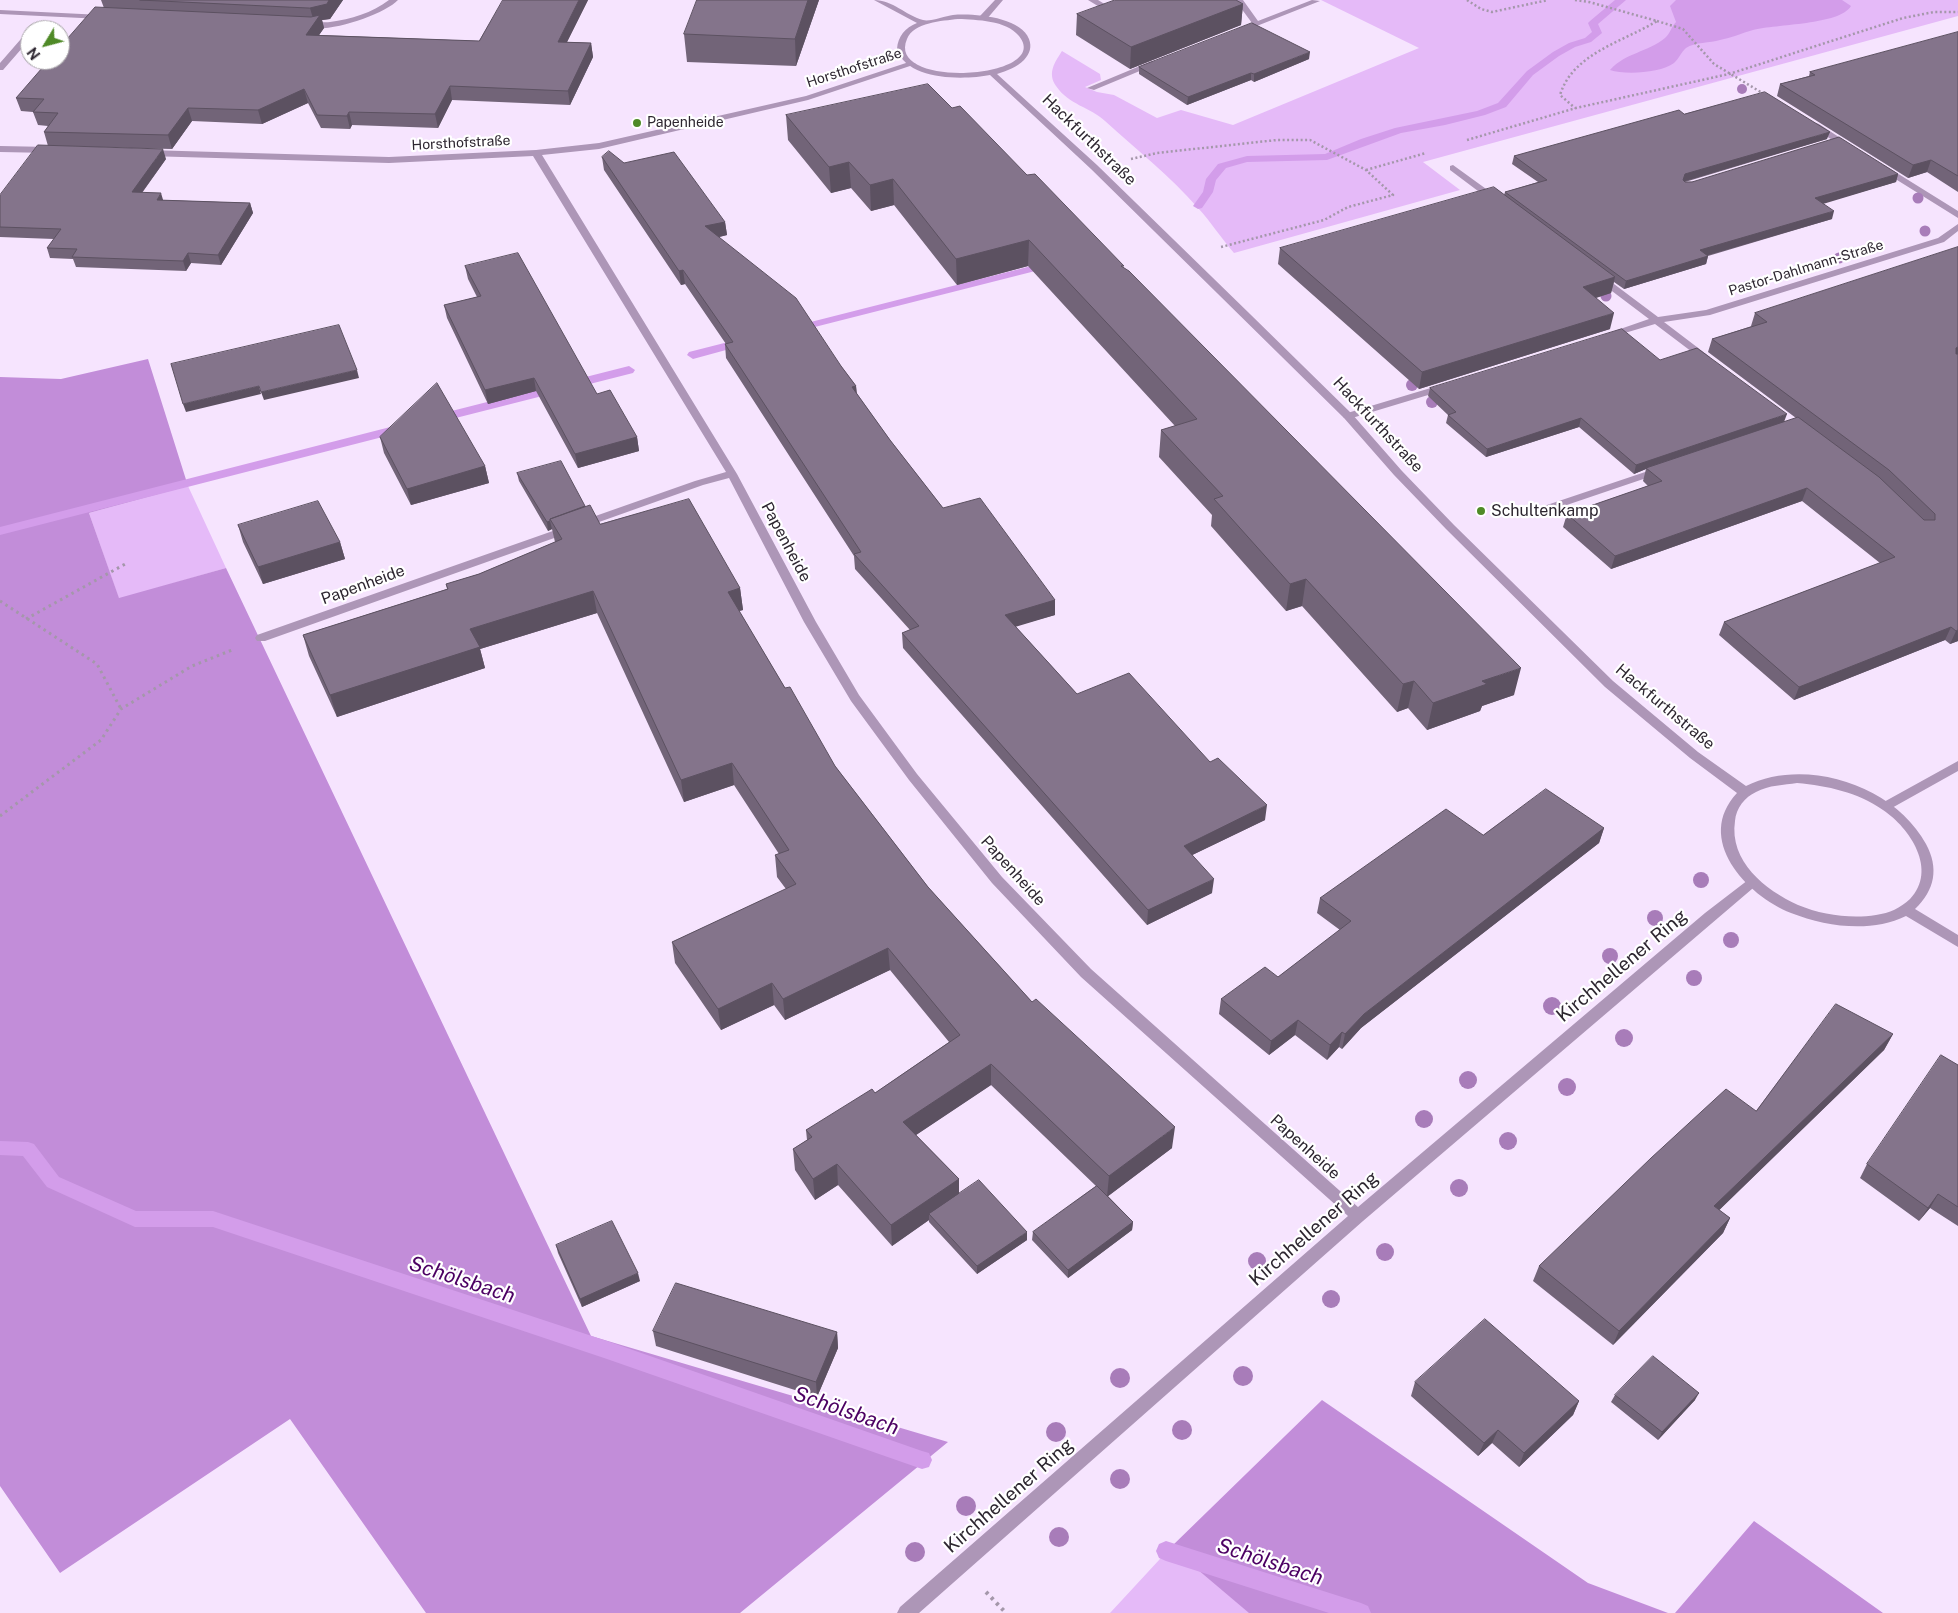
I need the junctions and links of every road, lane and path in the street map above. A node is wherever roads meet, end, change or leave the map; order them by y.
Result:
1 (394, 0) edge
2 (878, 0) edge
3 (999, 0) edge
4 (1092, 0) edge
5 (1239, 0) edge
6 (1467, 0) edge
7 (1548, 0) edge
8 (1575, 0) edge
9 (1316, 1) edge
10 (0, 12) edge
11 (1958, 12) edge
12 (1103, 14) edge
13 (47, 15) junction
14 (107, 17) edge
15 (983, 18) junction
16 (43, 20) edge
17 (1657, 21) junction
18 (923, 23) junction
19 (1256, 24) junction
20 (294, 25) edge
21 (1229, 35) edge
22 (20, 45) edge
23 (1165, 60) edge
24 (912, 64) junction
25 (0, 68) edge
26 (992, 73) junction
27 (1729, 74) junction
28 (1092, 88) dead end
29 (1764, 94) joint
30 (1576, 108) junction
31 (1466, 141) dead end
32 (0, 149) edge
33 (59, 150) edge
34 (1857, 151) edge
35 (1430, 152) dead end
36 (137, 153) edge
37 (536, 153) junction
38 (1874, 162) edge
39 (1094, 167) junction
40 (1453, 168) dead end
41 (1366, 170) junction
42 (1508, 209) edge
43 (1958, 215) edge
44 (1958, 227) edge
45 (1186, 257) junction
46 (1594, 274) edge
47 (1657, 320) junction
48 (1602, 337) edge
49 (1717, 367) edge
50 (1455, 383) edge
51 (1348, 416) junction
52 (1671, 466) edge
53 (732, 474) junction
54 (1548, 508) dead end
55 (127, 563) dead end
56 (0, 601) edge
57 (26, 618) junction
58 (260, 638) joint
59 (121, 709) junction
60 (1958, 765) edge
61 (1745, 792) junction
62 (1886, 806) junction
63 (0, 816) edge
64 (1754, 883) junction
65 (1907, 910) junction
66 (1958, 942) edge
67 (1358, 1216) junction
68 (906, 1613) edge

1 - 20 street
2 - 18 street
3 - 15 street
4 - 12 street
5 - 19 street
6 - 7 path
8 - 17 path
9 - 19 street
10 - 13 street
11 - 27 path
13 - 14 street
13 - 16 street
15 - 18 street
15 - 26 street
17 - 27 path
17 - 30 path
18 - 24 street
19 - 21 street
22 - 25 street
23 - 28 street
24 - 26 street
24 - 37 street, Horsthofstraße
26 - 39 street, Hackfurthstraße
27 - 29 path
27 - 30 path
29 - 34 street
30 - 31 path
32 - 33 street
35 - 41 path
36 - 37 street, Horsthofstraße
37 - 53 street, Papenheide
38 - 43 street
39 - 41 path
39 - 45 street, Hackfurthstraße
40 - 42 street
41 - 45 path
44 - 47 street, Pastor-Dahlmann-Straße
45 - 51 street, Hackfurthstraße
46 - 47 street
47 - 48 street, Pastor-Dahlmann-Straße
47 - 49 street
50 - 51 street
51 - 61 street, Hackfurthstraße
52 - 54 street
53 - 58 street, Papenheide
53 - 67 street, Papenheide
55 - 57 path
56 - 57 path
57 - 59 path
58 - 59 path
59 - 63 path
60 - 62 street
61 - 62 street
61 - 64 street
62 - 65 street
64 - 65 street
64 - 67 street, Kirchhellener Ring
65 - 66 street
67 - 68 street, Kirchhellener Ring

